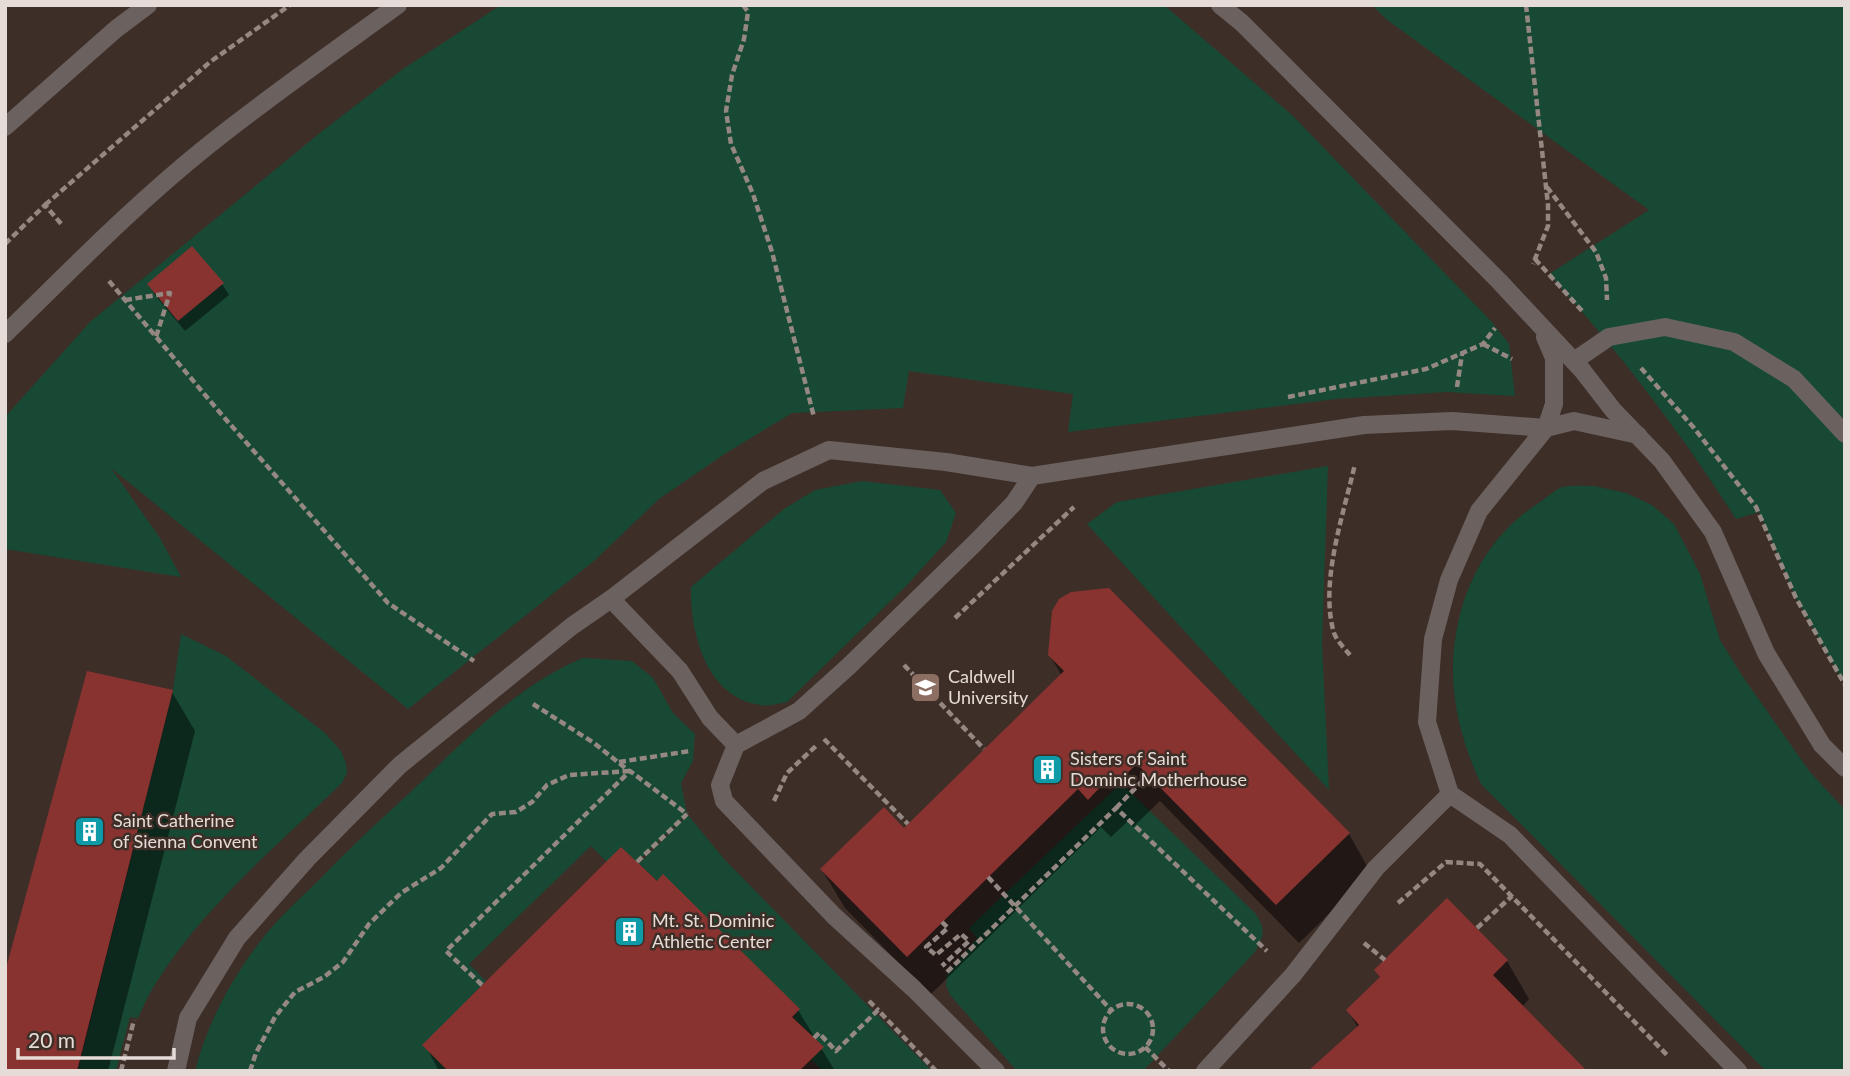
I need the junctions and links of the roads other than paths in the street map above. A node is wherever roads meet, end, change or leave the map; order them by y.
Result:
1 (148, 5) edge
2 (398, 5) edge
3 (1220, 5) edge
4 (5, 127) edge
5 (1540, 325) junction
6 (5, 334) edge
7 (1574, 361) junction
8 (1546, 428) junction
9 (1845, 434) edge
10 (1638, 435) junction
11 (1032, 476) junction
12 (611, 599) junction
13 (736, 745) junction
14 (1845, 768) edge
15 (1450, 794) junction
16 (176, 1071) edge
17 (996, 1071) edge
18 (1205, 1071) edge
19 (1738, 1071) edge

1 - 4 lane
2 - 6 lane
3 - 5 lane
5 - 7 lane
5 - 8 lane
7 - 9 lane
7 - 10 lane
8 - 10 lane
8 - 11 lane
8 - 15 lane
10 - 14 lane
11 - 12 lane
11 - 13 lane
12 - 13 lane
12 - 16 lane
13 - 17 lane
15 - 18 lane
15 - 19 lane

